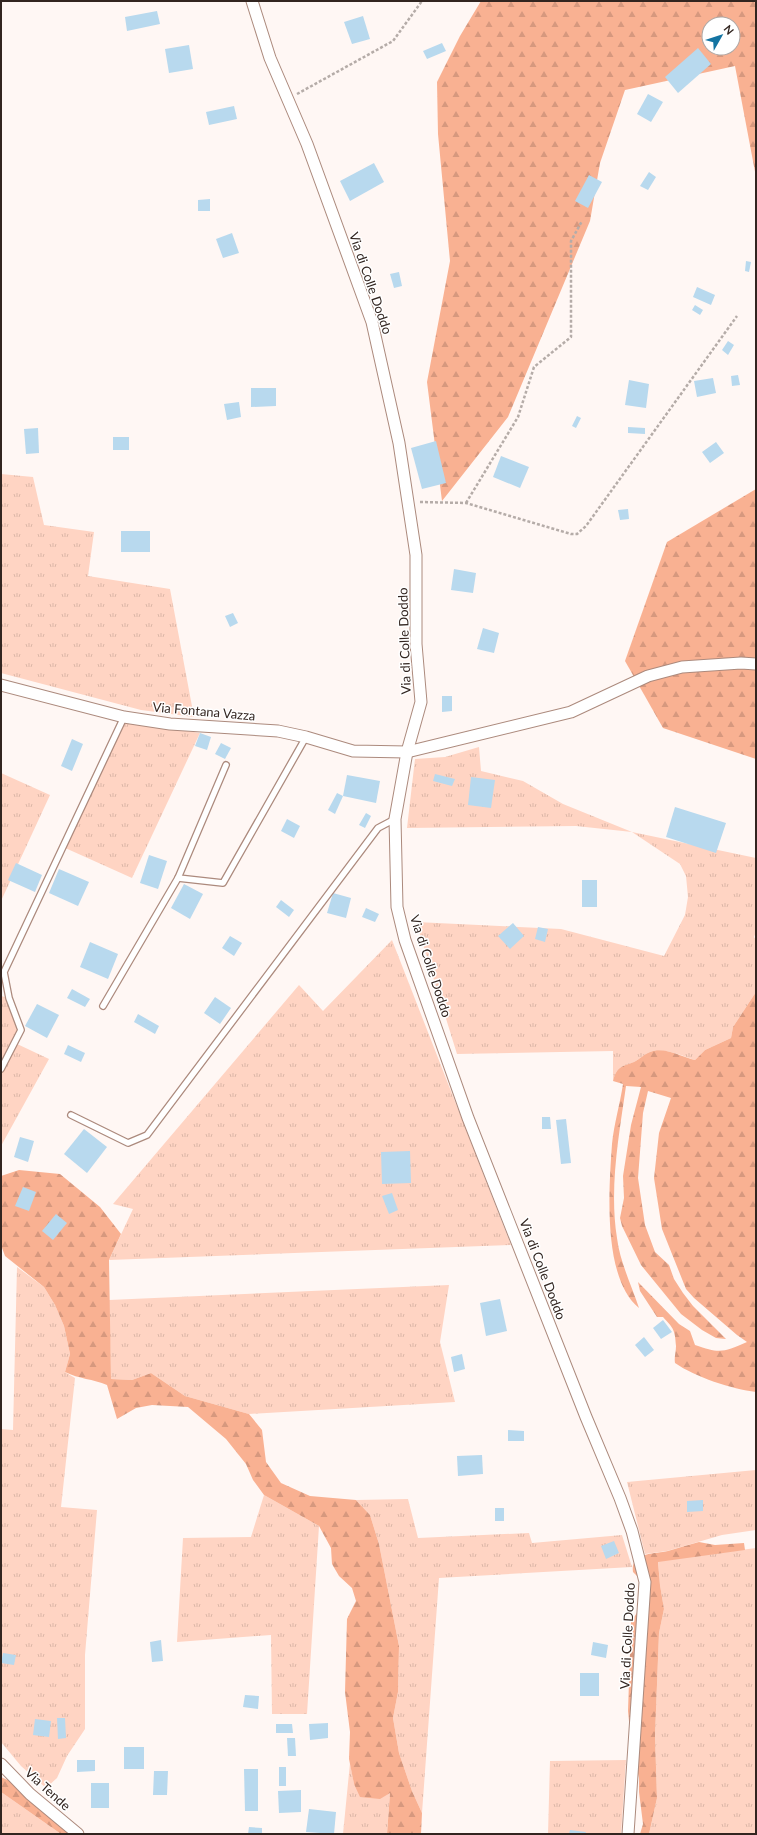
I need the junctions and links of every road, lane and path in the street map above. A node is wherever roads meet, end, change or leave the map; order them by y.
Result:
1 (252, 1) edge
2 (422, 1) edge
3 (288, 99) junction
4 (582, 220) dead end
5 (737, 316) dead end
6 (408, 502) junction
7 (466, 503) junction
8 (756, 664) edge
9 (1, 684) edge
10 (124, 717) junction
11 (306, 737) junction
12 (407, 752) junction
13 (226, 766) dead end
14 (395, 819) junction
15 (178, 878) junction
16 (103, 1006) dead end
17 (1, 1069) edge
18 (71, 1115) dead end
19 (1, 1764) edge
20 (5, 1771) edge
21 (78, 1834) edge
22 (628, 1834) edge

1 - 3 street, Via di Colle Doddo
2 - 3 path
3 - 6 street, Via di Colle Doddo
4 - 7 path
5 - 7 path
6 - 7 path
6 - 12 street, Via di Colle Doddo
8 - 12 street, Via Fontana Vazza
9 - 10 street, Via Fontana Vazza
10 - 11 street, Via Fontana Vazza
10 - 17 lane
11 - 12 street, Via Fontana Vazza
11 - 15 lane
12 - 14 street, Via di Colle Doddo
13 - 15 lane
14 - 18 lane
14 - 22 street, Via di Colle Doddo
15 - 16 lane
19 - 20 street, Via Tende
20 - 21 street, Via Tende

